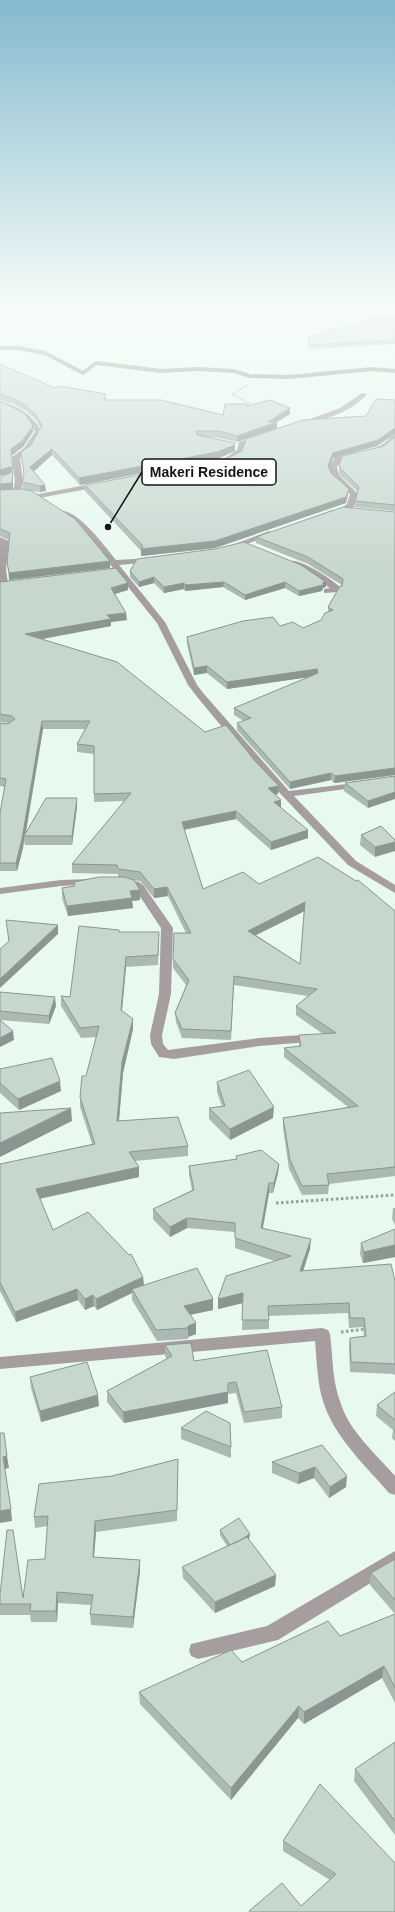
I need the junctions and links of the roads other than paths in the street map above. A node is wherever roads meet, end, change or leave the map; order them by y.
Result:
1 (361, 397) edge
2 (0, 403) edge
3 (287, 428) edge
4 (267, 435) edge
5 (395, 436) edge
6 (219, 462) edge
7 (108, 483) edge
8 (17, 492) junction
9 (6, 493) edge
10 (39, 496) junction
11 (343, 510) junction
12 (356, 512) edge
13 (0, 539) edge
14 (245, 543) junction
15 (258, 548) edge
16 (222, 549) edge
17 (158, 559) edge
18 (284, 559) edge
19 (116, 569) junction
20 (5, 584) edge
21 (327, 591) dead end
22 (372, 782) edge
23 (286, 794) junction
24 (395, 890) edge
25 (0, 891) edge
26 (318, 1038) edge
27 (0, 1363) edge
28 (395, 1488) edge
29 (395, 1559) edge
30 (198, 1650) dead end

1 - 3 street
2 - 8 street
4 - 6 street
5 - 11 street
7 - 10 street
8 - 9 street
8 - 10 street
10 - 19 street
11 - 12 street
11 - 14 street
13 - 20 street
14 - 15 street
14 - 16 street
17 - 19 street
18 - 21 street
19 - 23 street
22 - 23 street
23 - 24 street
25 - 26 street
27 - 28 street
29 - 30 street

